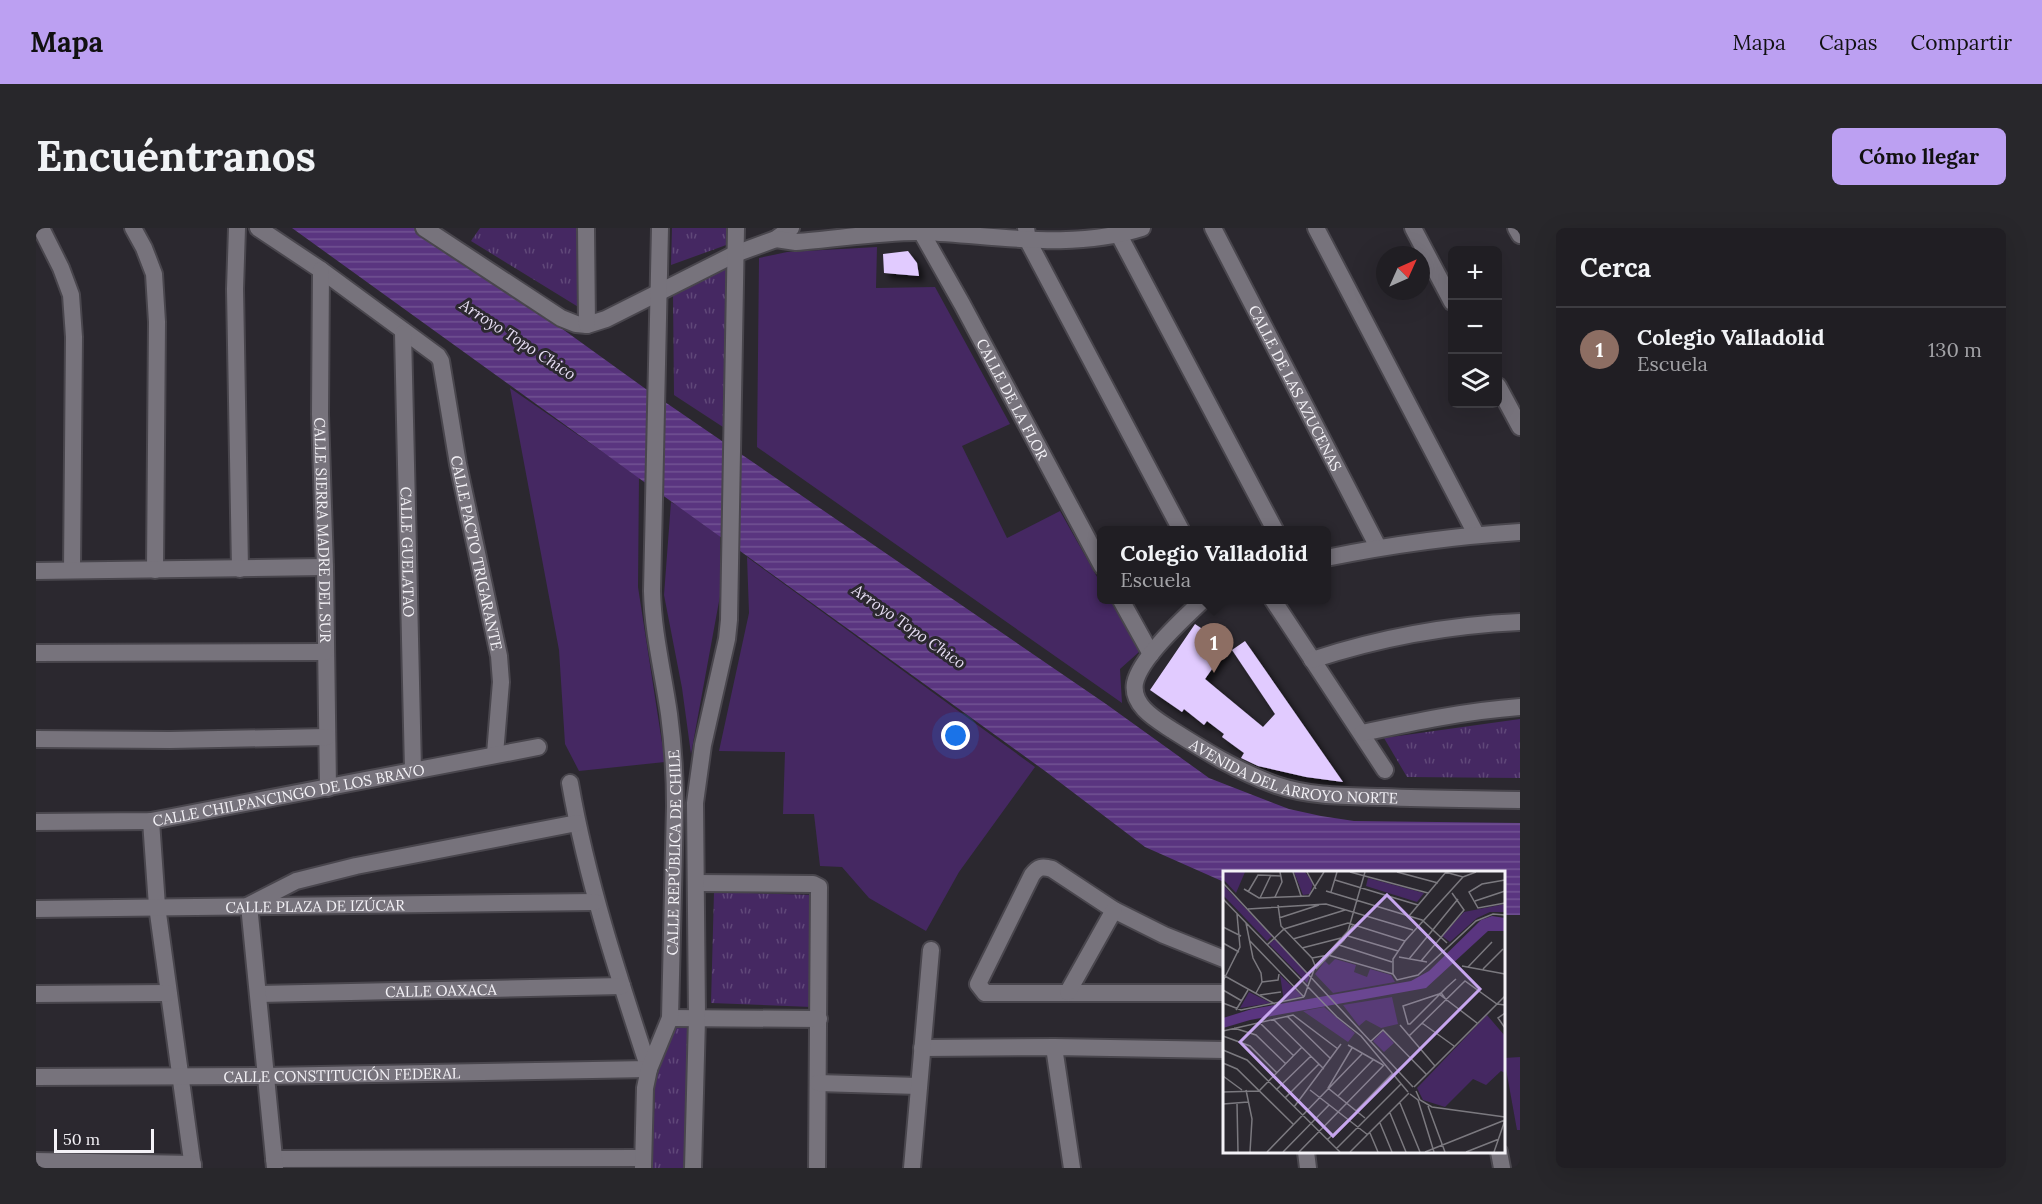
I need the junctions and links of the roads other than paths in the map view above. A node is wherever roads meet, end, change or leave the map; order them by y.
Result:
1 (41, 228) edge
2 (133, 228) edge
3 (237, 228) edge
4 (258, 228) edge
5 (424, 228) edge
6 (586, 228) edge
7 (660, 228) edge
8 (736, 228) edge
9 (1142, 228) edge
10 (1213, 228) edge
11 (1316, 228) edge
12 (1413, 228) edge
13 (1516, 228) edge
14 (921, 230) edge
15 (794, 233) edge
16 (1027, 234) edge
17 (1119, 235) junction
18 (1520, 235) edge
19 (735, 254) junction
20 (321, 270) junction
21 (658, 293) junction
22 (1451, 300) edge
23 (587, 325) junction
24 (403, 333) junction
25 (1502, 395) edge
26 (1520, 428) edge
27 (1178, 526) edge
28 (1272, 526) edge
29 (1520, 532) edge
30 (1476, 534) junction
31 (1378, 547) junction
32 (1331, 557) edge
33 (1097, 559) edge
34 (325, 567) junction
35 (240, 569) junction
36 (72, 570) junction
37 (155, 570) junction
38 (36, 571) edge
39 (1123, 604) edge
40 (1199, 604) edge
41 (1276, 604) edge
42 (1520, 622) edge
43 (325, 652) junction
44 (36, 653) edge
45 (1151, 654) junction
46 (1312, 660) junction
47 (1520, 707) edge
48 (1362, 733) junction
49 (327, 737) junction
50 (36, 739) edge
51 (538, 747) dead end
52 (495, 754) junction
53 (413, 770) junction
54 (1385, 770) dead end
55 (570, 783) dead end
56 (328, 788) junction
57 (1520, 800) edge
58 (151, 821) junction
59 (36, 822) edge
60 (577, 823) junction
61 (696, 883) junction
62 (595, 902) junction
63 (249, 905) junction
64 (157, 906) junction
65 (36, 909) edge
66 (1114, 910) junction
67 (930, 950) dead end
68 (1223, 959) edge
69 (622, 986) junction
70 (1068, 992) junction
71 (168, 993) junction
72 (1223, 993) edge
73 (36, 994) edge
74 (259, 994) junction
75 (670, 1018) junction
76 (697, 1018) junction
77 (819, 1020) junction
78 (1054, 1047) junction
79 (922, 1048) junction
80 (1223, 1050) edge
81 (649, 1070) junction
82 (180, 1076) junction
83 (265, 1076) junction
84 (36, 1077) edge
85 (818, 1083) junction
86 (918, 1086) junction
87 (1306, 1153) edge
88 (1500, 1153) edge
89 (36, 1161) edge
90 (275, 1163) edge
91 (643, 1163) edge
92 (193, 1166) edge
93 (693, 1168) edge
94 (817, 1168) edge
95 (912, 1168) edge
96 (1072, 1168) edge
97 (1308, 1168) edge
98 (1502, 1168) edge

1 - 36 street
2 - 37 street
3 - 35 street
4 - 20 street
5 - 23 street
6 - 23 street
7 - 21 street, CALLE REPÚBLICA DE CHILE
8 - 19 street, CALLE REPÚBLICA DE CHILE
9 - 17 street
10 - 31 street, CALLE DE LAS AZUCENAS
11 - 30 street
12 - 22 street
13 - 18 street
14 - 15 street
14 - 16 street
14 - 33 street, CALLE DE LA FLOR
15 - 19 street
16 - 17 street
16 - 27 street
17 - 28 street
19 - 21 street
19 - 61 street, CALLE REPÚBLICA DE CHILE
20 - 24 street
20 - 34 street, CALLE SIERRA MADRE DEL SUR
21 - 23 street
21 - 75 street, CALLE REPÚBLICA DE CHILE
24 - 52 street, CALLE PACTO TRIGARANTE
24 - 53 street, CALLE GUELATAO
25 - 26 street
29 - 30 street
30 - 31 street
31 - 32 street
34 - 35 street
34 - 43 street, CALLE SIERRA MADRE DEL SUR
35 - 37 street
36 - 37 street
36 - 38 street
39 - 45 street
40 - 45 street, AVENIDA DEL ARROYO NORTE
41 - 46 street
42 - 46 street
43 - 44 street
43 - 49 street, CALLE SIERRA MADRE DEL SUR
45 - 57 street, AVENIDA DEL ARROYO NORTE
46 - 48 street
47 - 48 street
48 - 54 street
49 - 50 street
49 - 56 street, CALLE SIERRA MADRE DEL SUR
51 - 52 street, CALLE CHILPANCINGO DE LOS BRAVO
52 - 53 street, CALLE CHILPANCINGO DE LOS BRAVO
53 - 56 street, CALLE CHILPANCINGO DE LOS BRAVO
55 - 60 street
56 - 58 street, CALLE CHILPANCINGO DE LOS BRAVO
58 - 59 street, CALLE CHILPANCINGO DE LOS BRAVO
58 - 64 street
60 - 62 street
60 - 63 street
61 - 76 street, CALLE REPÚBLICA DE CHILE
61 - 77 street
62 - 63 street, CALLE PLAZA DE IZÚCAR
62 - 69 street
63 - 64 street, CALLE PLAZA DE IZÚCAR
63 - 74 street
64 - 65 street, CALLE PLAZA DE IZÚCAR
64 - 71 street
66 - 68 street
66 - 70 street
66 - 70 street
67 - 79 street
69 - 74 street, CALLE OAXACA
69 - 81 street
70 - 72 street
71 - 73 street
71 - 82 street
74 - 83 street
75 - 76 street
75 - 81 street, CALLE REPÚBLICA DE CHILE
76 - 77 street
76 - 93 street, CALLE REPÚBLICA DE CHILE
77 - 85 street
78 - 79 street
78 - 80 street
78 - 96 street
79 - 86 street
81 - 83 street, CALLE CONSTITUCIÓN FEDERAL
81 - 91 street, CALLE REPÚBLICA DE CHILE
82 - 83 street, CALLE CONSTITUCIÓN FEDERAL
82 - 84 street, CALLE CONSTITUCIÓN FEDERAL
82 - 92 street
83 - 90 street
85 - 86 street
85 - 94 street
86 - 95 street
87 - 97 street
88 - 98 street
89 - 92 street
90 - 91 street

